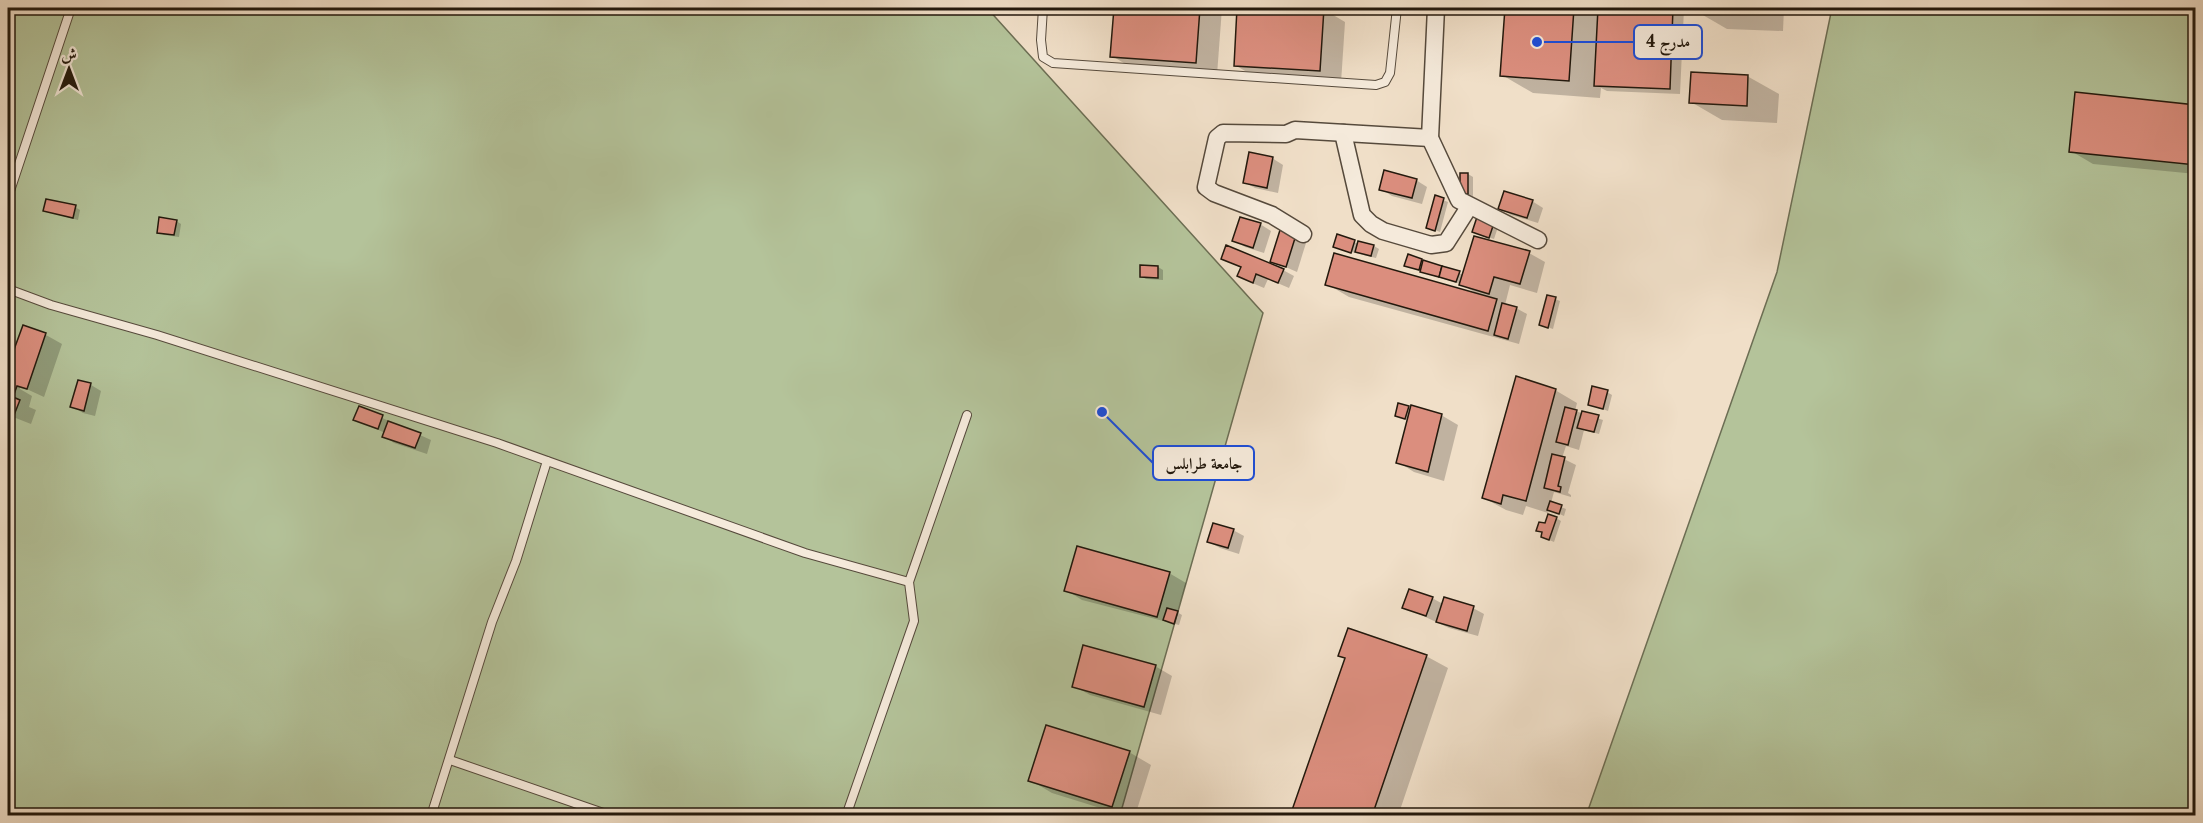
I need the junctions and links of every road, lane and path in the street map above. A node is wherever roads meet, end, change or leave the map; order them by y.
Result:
1 (71, 8) edge
2 (1043, 8) edge
3 (1396, 8) edge
4 (1436, 8) edge
5 (1343, 133) junction
6 (1430, 138) junction
7 (8, 197) edge
8 (1469, 207) junction
9 (1303, 234) dead end
10 (1538, 240) dead end
11 (8, 289) edge
12 (967, 416) dead end
13 (547, 461) junction
14 (909, 582) junction
15 (450, 760) junction
16 (431, 816) edge
17 (612, 816) edge
18 (846, 816) edge

1 - 7 lane
2 - 3 lane
4 - 6 street
5 - 6 street
5 - 8 street
5 - 9 street
6 - 8 street
8 - 10 street
11 - 13 lane
12 - 14 lane
13 - 14 lane
13 - 15 lane
14 - 18 lane
15 - 16 lane
15 - 17 lane

